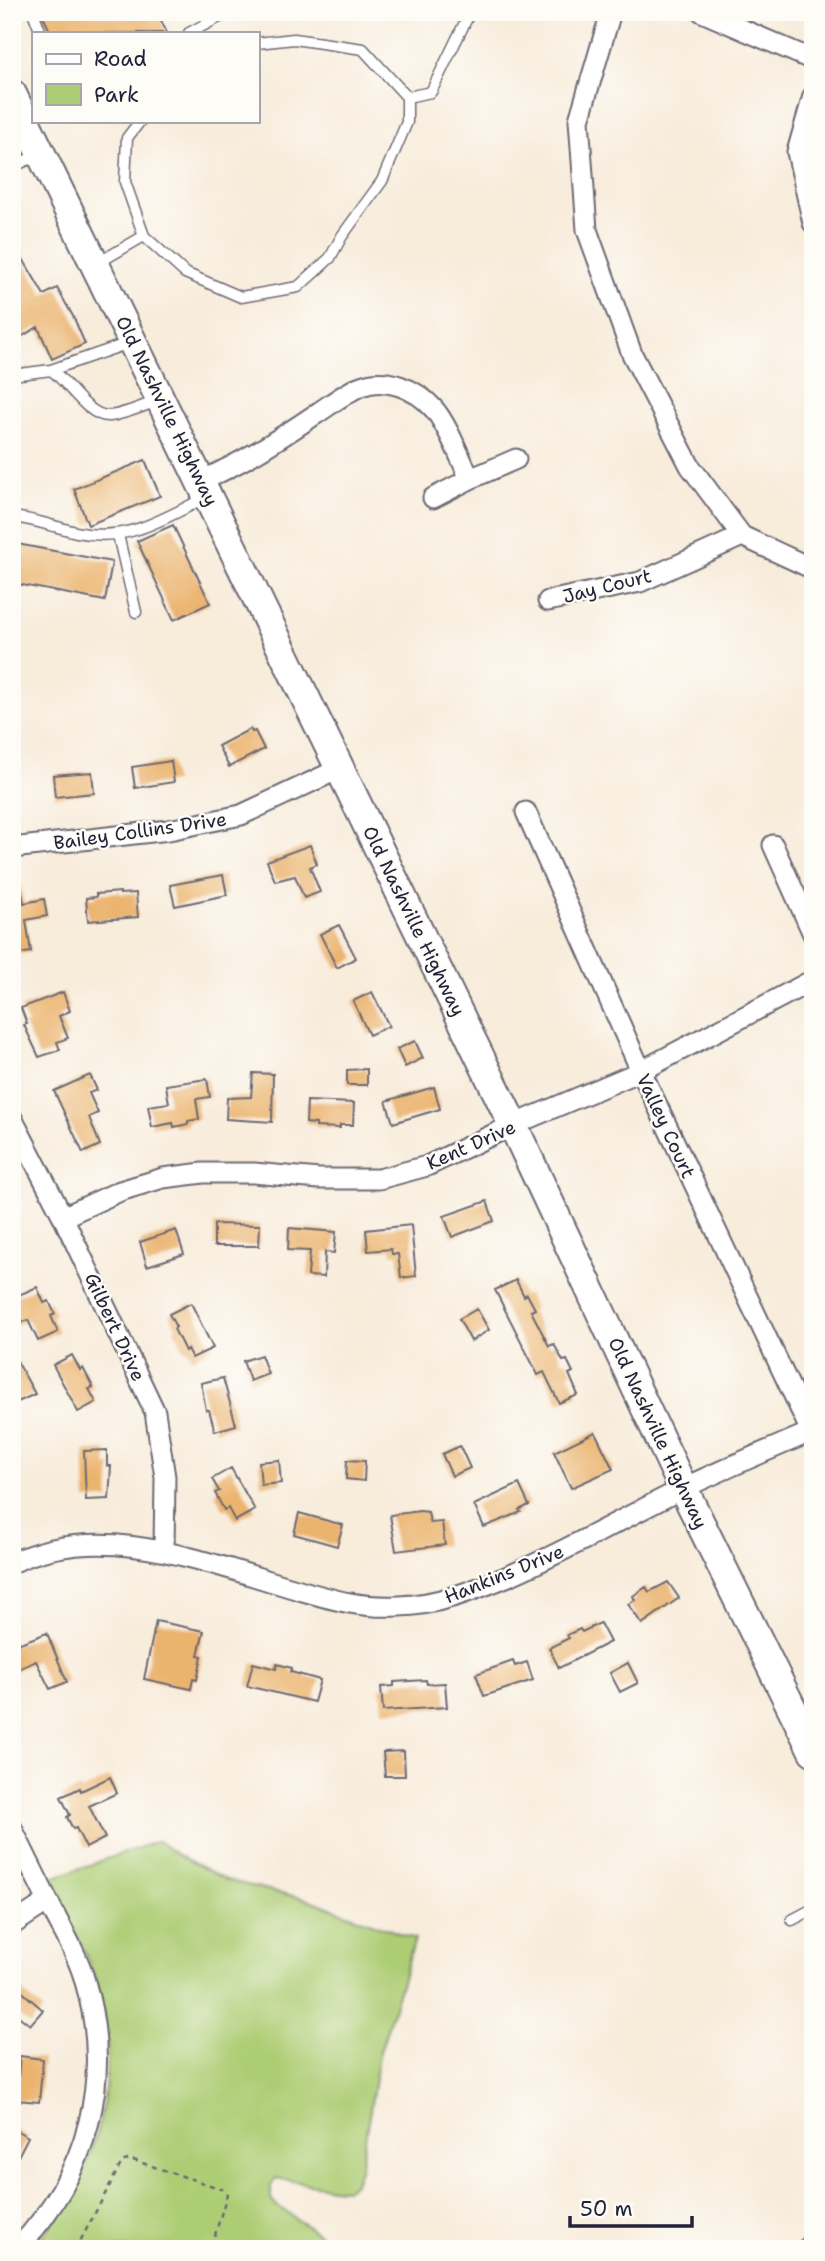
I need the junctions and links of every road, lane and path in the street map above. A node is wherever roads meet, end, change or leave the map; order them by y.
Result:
1 (33, 12) edge
2 (229, 12) edge
3 (470, 12) edge
4 (611, 12) edge
5 (702, 12) edge
6 (41, 32) edge
7 (191, 32) edge
8 (259, 43) edge
9 (813, 60) edge
10 (813, 96) edge
11 (407, 97) junction
12 (23, 108) edge
13 (140, 122) edge
14 (42, 154) junction
15 (12, 167) edge
16 (813, 223) edge
17 (144, 236) junction
18 (95, 264) junction
19 (133, 342) junction
20 (51, 370) junction
21 (12, 375) edge
22 (161, 400) junction
23 (516, 459) dead end
24 (470, 479) junction
25 (205, 489) junction
26 (433, 498) dead end
27 (12, 517) edge
28 (118, 535) junction
29 (743, 536) junction
30 (813, 569) edge
31 (548, 601) dead end
32 (136, 612) dead end
33 (341, 768) junction
34 (526, 813) dead end
35 (773, 845) dead end
36 (12, 848) edge
37 (813, 934) edge
38 (813, 980) edge
39 (641, 1071) junction
40 (12, 1118) edge
41 (513, 1125) junction
42 (63, 1217) junction
43 (812, 1433) edge
44 (683, 1488) junction
45 (164, 1551) junction
46 (12, 1563) edge
47 (813, 1751) edge
48 (12, 1828) edge
49 (48, 1901) junction
50 (813, 1909) edge
51 (792, 1920) dead end
52 (12, 1925) edge
53 (813, 2243) edge
54 (17, 2249) edge
55 (76, 2249) edge
56 (211, 2249) edge
57 (807, 2249) edge

1 - 6 lane
2 - 7 lane
3 - 11 lane
4 - 29 street
5 - 9 street
8 - 11 lane
10 - 16 street
11 - 17 lane
12 - 14 main road, Old Nashville Highway
13 - 17 lane
14 - 15 lane
14 - 18 main road, Old Nashville Highway
17 - 18 lane
18 - 19 main road, Old Nashville Highway
19 - 20 lane
19 - 22 main road, Old Nashville Highway
20 - 21 lane
20 - 22 lane
22 - 25 main road, Old Nashville Highway
23 - 24 street
24 - 25 street
24 - 26 street
25 - 28 lane
25 - 33 main road, Old Nashville Highway
27 - 28 lane
28 - 32 lane
29 - 30 street
29 - 31 street, Jay Court
33 - 36 street, Bailey Collins Drive
33 - 41 main road, Old Nashville Highway
34 - 39 street, Valley Court
35 - 37 street
38 - 39 street, Kent Drive
39 - 41 street, Kent Drive
39 - 43 street, Valley Court
40 - 42 street, Gilbert Drive
41 - 42 street, Kent Drive
41 - 44 main road, Old Nashville Highway
42 - 45 street, Gilbert Drive
43 - 44 street, Hankins Drive
44 - 45 street, Hankins Drive
44 - 47 main road, Old Nashville Highway
45 - 46 street, Hankins Drive
48 - 49 street
49 - 52 street
49 - 54 street
50 - 51 lane
53 - 57 street
55 - 56 path

